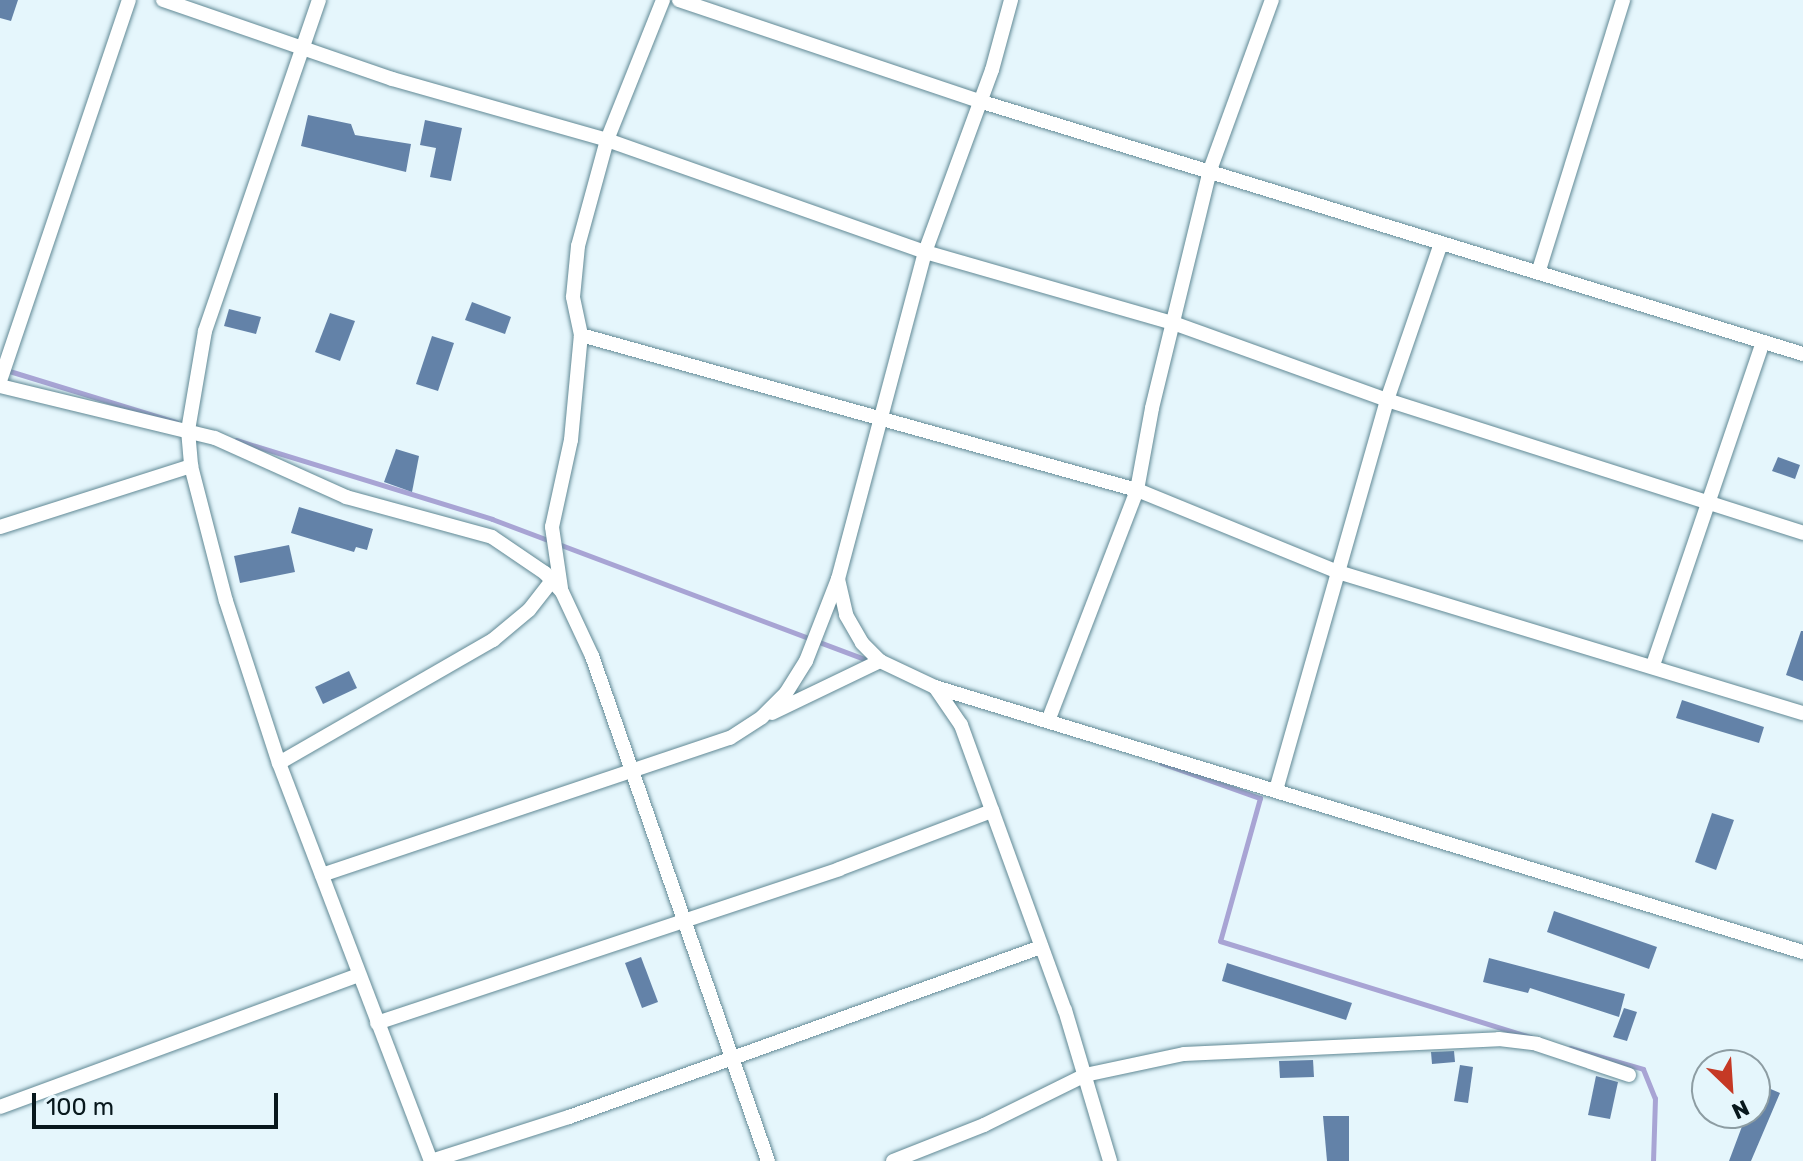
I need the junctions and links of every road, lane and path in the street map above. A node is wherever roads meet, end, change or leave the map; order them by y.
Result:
1 (129, 0) edge
2 (163, 0) edge
3 (319, 0) edge
4 (663, 0) edge
5 (679, 0) edge
6 (1011, 0) edge
7 (1272, 0) edge
8 (1623, 0) edge
9 (303, 46) junction
10 (979, 101) junction
11 (607, 140) junction
12 (1210, 170) junction
13 (1441, 243) junction
14 (925, 252) junction
15 (1539, 270) junction
16 (1176, 324) junction
17 (581, 335) junction
18 (1763, 342) junction
19 (1803, 354) edge
20 (0, 383) edge
21 (1387, 400) junction
22 (881, 418) junction
23 (188, 430) junction
24 (191, 466) junction
25 (1137, 490) junction
26 (1707, 506) junction
27 (0, 527) edge
28 (1803, 533) edge
29 (1338, 572) junction
30 (838, 579) junction
31 (557, 586) junction
32 (880, 661) junction
33 (1653, 665) junction
34 (935, 687) junction
35 (1803, 713) edge
36 (762, 717) junction
37 (1048, 721) junction
38 (279, 763) junction
39 (627, 768) junction
40 (1276, 790) junction
41 (992, 811) junction
42 (322, 875) junction
43 (687, 921) junction
44 (1041, 947) junction
45 (1803, 952) edge
46 (358, 975) junction
47 (377, 1023) junction
48 (732, 1060) junction
49 (1085, 1075) junction
50 (1629, 1075) dead end
51 (0, 1107) edge
52 (431, 1161) edge
53 (768, 1161) edge
54 (893, 1161) edge
55 (1110, 1161) edge

1 - 20 street
2 - 9 street
3 - 9 street
4 - 11 street
5 - 10 street
6 - 10 street
7 - 12 street
8 - 15 street
9 - 11 street
9 - 23 street
10 - 12 street
10 - 14 street
11 - 14 street
11 - 17 street
12 - 13 street
12 - 16 street
13 - 15 street
13 - 21 street
14 - 16 street
14 - 22 street
15 - 18 street
16 - 21 street
16 - 25 street
17 - 22 street
17 - 31 street
18 - 19 street
18 - 26 street
20 - 23 street
21 - 26 street
21 - 29 street
22 - 25 street
22 - 30 street
23 - 24 street
23 - 31 street
24 - 27 street
24 - 38 street
25 - 29 street
25 - 37 street
26 - 28 street
26 - 33 street
29 - 33 street
29 - 40 street
30 - 32 street
30 - 36 street
31 - 38 street
31 - 39 street
32 - 34 street
32 - 36 street
33 - 35 street
34 - 37 street
34 - 41 street
36 - 39 street
37 - 40 street
38 - 42 street
39 - 42 street
39 - 43 street
40 - 45 street
41 - 43 street
41 - 44 street
42 - 46 street
43 - 47 street
43 - 48 street
44 - 48 street
44 - 49 street
46 - 47 street
46 - 51 street
47 - 52 street
48 - 52 street
48 - 53 street
49 - 50 street
49 - 54 street
49 - 55 street

